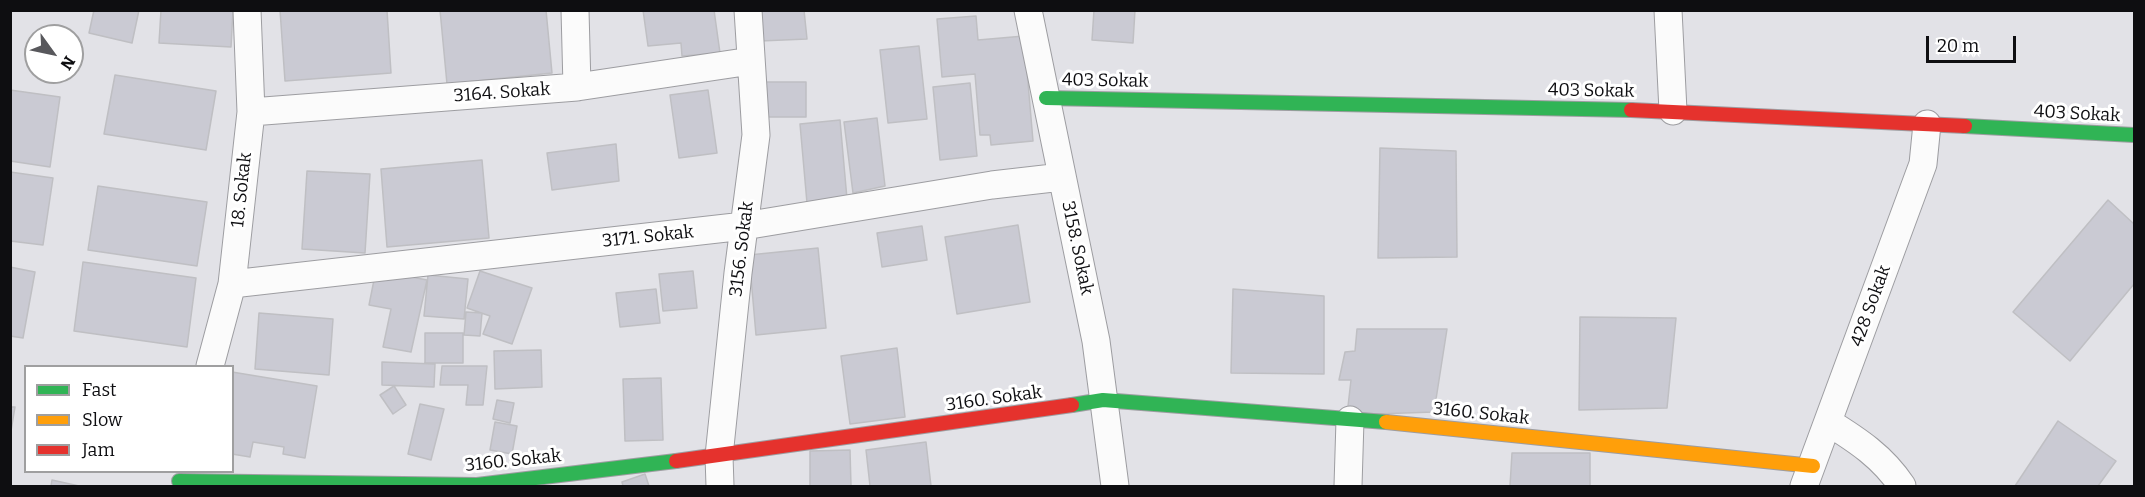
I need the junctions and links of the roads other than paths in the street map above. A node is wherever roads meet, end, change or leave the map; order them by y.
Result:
1 (247, 10) edge
2 (575, 10) edge
3 (748, 10) edge
4 (1028, 10) edge
5 (1668, 10) edge
6 (751, 61) junction
7 (577, 87) junction
8 (1046, 98) junction
9 (1673, 111) junction
10 (251, 112) junction
11 (1927, 124) junction
12 (2134, 135) edge
13 (1062, 177) junction
14 (744, 226) junction
15 (232, 284) junction
16 (210, 365) edge
17 (1103, 400) junction
18 (1350, 420) junction
19 (1828, 422) junction
20 (719, 456) junction
21 (1809, 476) edge
22 (180, 480) edge
23 (720, 486) edge
24 (1115, 486) edge
25 (1348, 486) edge
26 (1902, 486) edge

1 - 10 street, 18. Sokak
2 - 7 street
3 - 6 street, 3156. Sokak
4 - 8 street, 3158. Sokak
5 - 9 street
6 - 7 street, 3164. Sokak
6 - 14 street, 3156. Sokak
7 - 10 street, 3164. Sokak
8 - 9 street, 403 Sokak
8 - 13 street, 3158. Sokak
9 - 11 street, 403 Sokak
10 - 15 street, 18. Sokak
11 - 12 street, 403 Sokak
11 - 19 street, 428 Sokak
13 - 14 street, 3171. Sokak
13 - 17 street, 3158. Sokak
14 - 15 street, 3171. Sokak
14 - 20 street, 3156. Sokak
15 - 16 street, 18. Sokak
17 - 18 street, 3160. Sokak
17 - 20 street, 3160. Sokak
17 - 24 street, 3158. Sokak
18 - 21 street, 3160. Sokak
18 - 25 street
19 - 21 street, 428 Sokak
19 - 26 street
20 - 22 street, 3160. Sokak
20 - 23 street, 3156. Sokak

